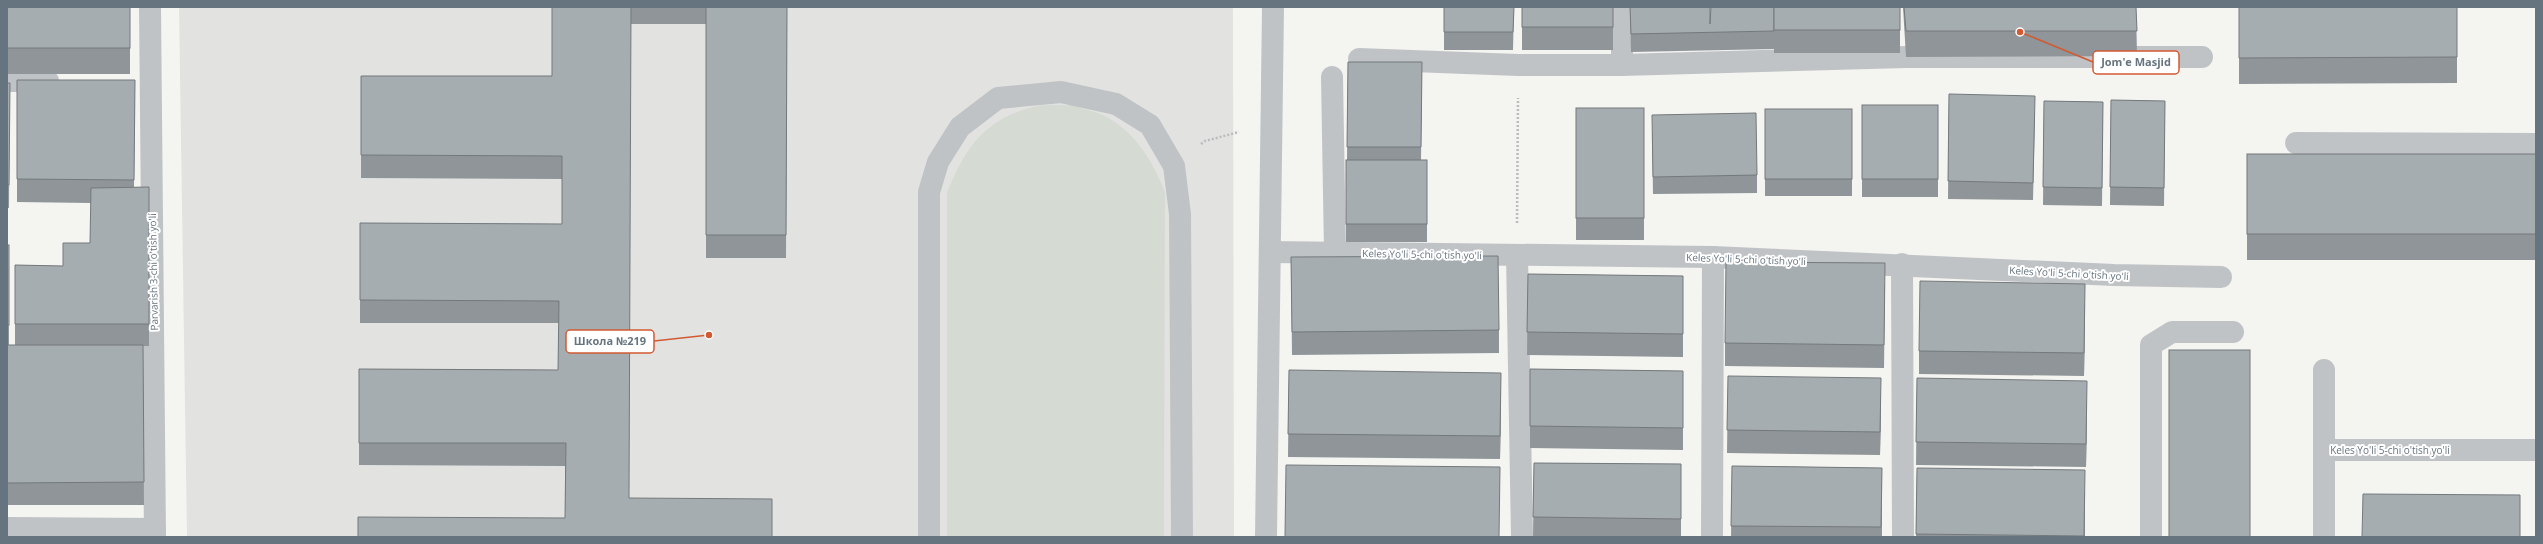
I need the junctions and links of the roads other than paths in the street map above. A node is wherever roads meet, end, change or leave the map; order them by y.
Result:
1 (150, 7) edge
2 (1273, 7) edge
3 (1622, 7) edge
4 (2202, 57) dead end
5 (1359, 59) dead end
6 (1622, 65) junction
7 (1332, 77) dead end
8 (7, 81) edge
9 (67, 81) edge
10 (128, 82) edge
11 (151, 82) junction
12 (2296, 143) dead end
13 (2536, 144) edge
14 (1270, 252) junction
15 (1335, 253) junction
16 (1517, 255) junction
17 (1713, 257) junction
18 (1902, 264) junction
19 (2221, 277) dead end
20 (2233, 332) dead end
21 (130, 359) edge
22 (154, 359) junction
23 (2324, 370) dead end
24 (2324, 450) junction
25 (2536, 450) edge
26 (7, 528) edge
27 (155, 533) edge
28 (930, 537) edge
29 (1182, 537) edge
30 (1266, 537) edge
31 (1522, 537) edge
32 (1712, 537) edge
33 (1903, 537) edge
34 (2151, 537) edge
35 (2324, 537) edge

1 - 11 street, Parvarish 3-chi o'tish yo'li
2 - 14 street
3 - 6 street
4 - 6 street
5 - 6 street
7 - 15 street
8 - 9 street
10 - 11 street
11 - 22 street, Parvarish 3-chi o'tish yo'li
12 - 13 street
14 - 15 street, Keles Yo'li 5-chi o'tish yo'li
14 - 30 street
15 - 16 street, Keles Yo'li 5-chi o'tish yo'li
16 - 17 street, Keles Yo'li 5-chi o'tish yo'li
16 - 31 street
17 - 18 street, Keles Yo'li 5-chi o'tish yo'li
17 - 32 street
18 - 19 street, Keles Yo'li 5-chi o'tish yo'li
18 - 33 street
20 - 34 street
21 - 22 street
22 - 27 street, Parvarish 3-chi o'tish yo'li
23 - 24 street, Keles Yo'li 5-chi o'tish yo'li
24 - 25 street, Keles Yo'li 5-chi o'tish yo'li
24 - 35 street
26 - 27 street
28 - 29 street

